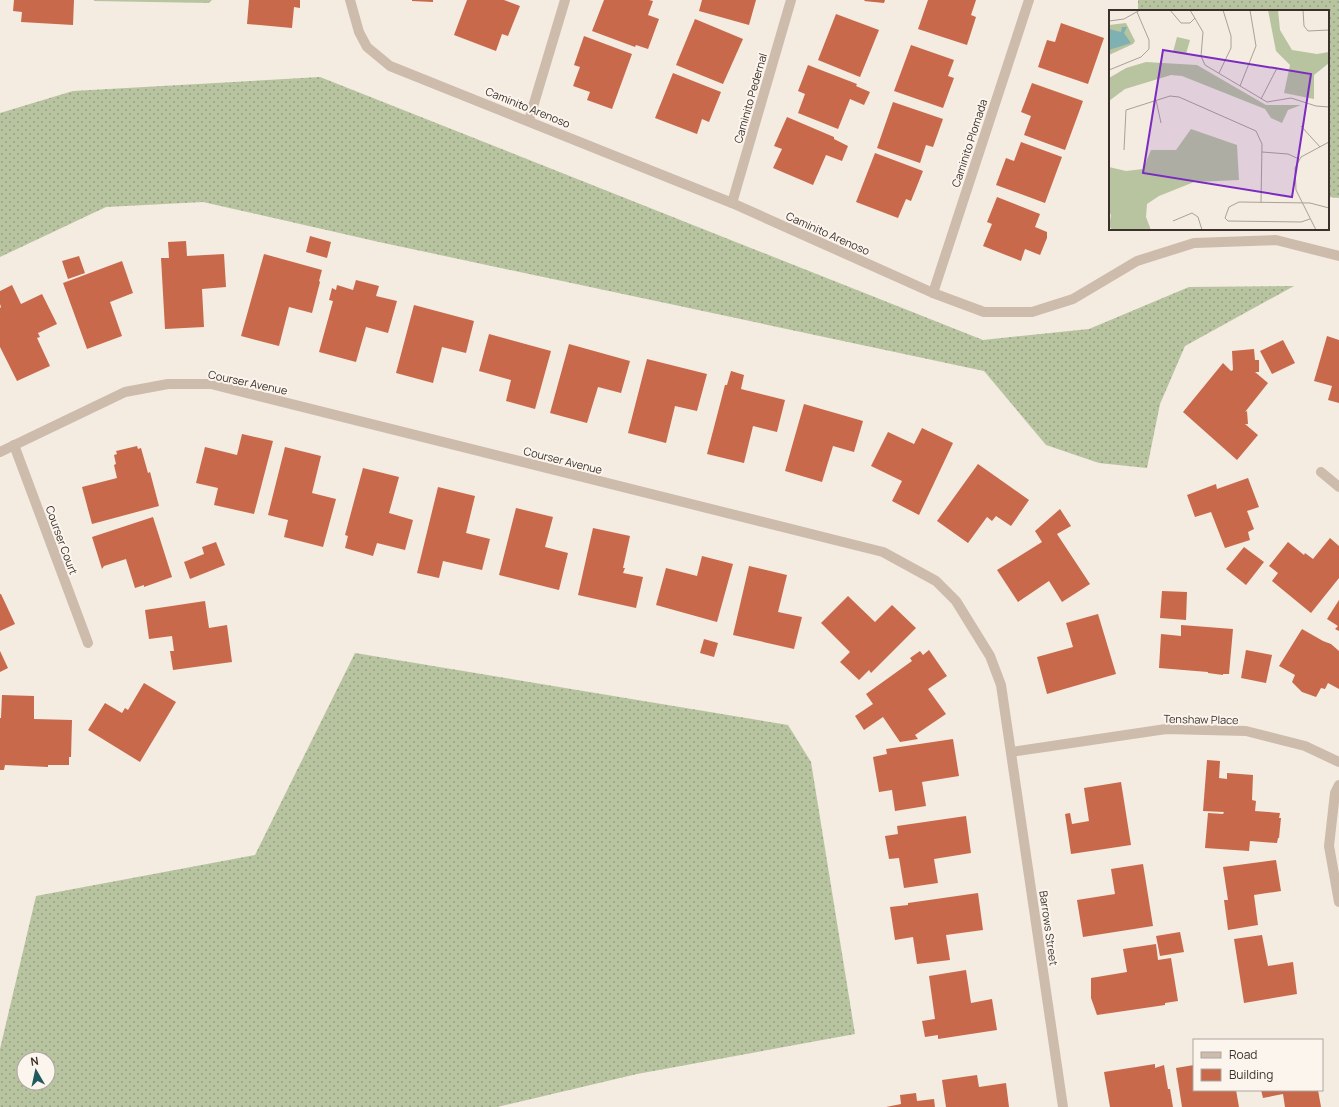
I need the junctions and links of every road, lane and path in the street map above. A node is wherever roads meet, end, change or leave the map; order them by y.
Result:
1 (350, 0) edge
2 (565, 0) edge
3 (791, 0) edge
4 (1029, 0) edge
5 (529, 120) junction
6 (732, 203) junction
7 (1339, 256) edge
8 (933, 293) junction
9 (14, 445) junction
10 (0, 452) edge
11 (1321, 472) dead end
12 (1339, 487) edge
13 (88, 643) dead end
14 (1012, 752) junction
15 (1339, 762) edge
16 (1339, 784) edge
17 (1339, 902) edge
18 (1063, 1107) edge

1 - 5 street, Caminito Arenoso
2 - 5 street
3 - 6 street, Caminito Pedernal
4 - 8 street, Caminito Plomada
5 - 6 street, Caminito Arenoso
6 - 8 street, Caminito Arenoso
7 - 8 street, Caminito Arenoso
9 - 10 street, Courser Avenue
9 - 13 street, Courser Court
9 - 14 street, Courser Avenue
11 - 12 street
14 - 15 street, Tenshaw Place
14 - 18 street, Barrows Street
16 - 17 street

